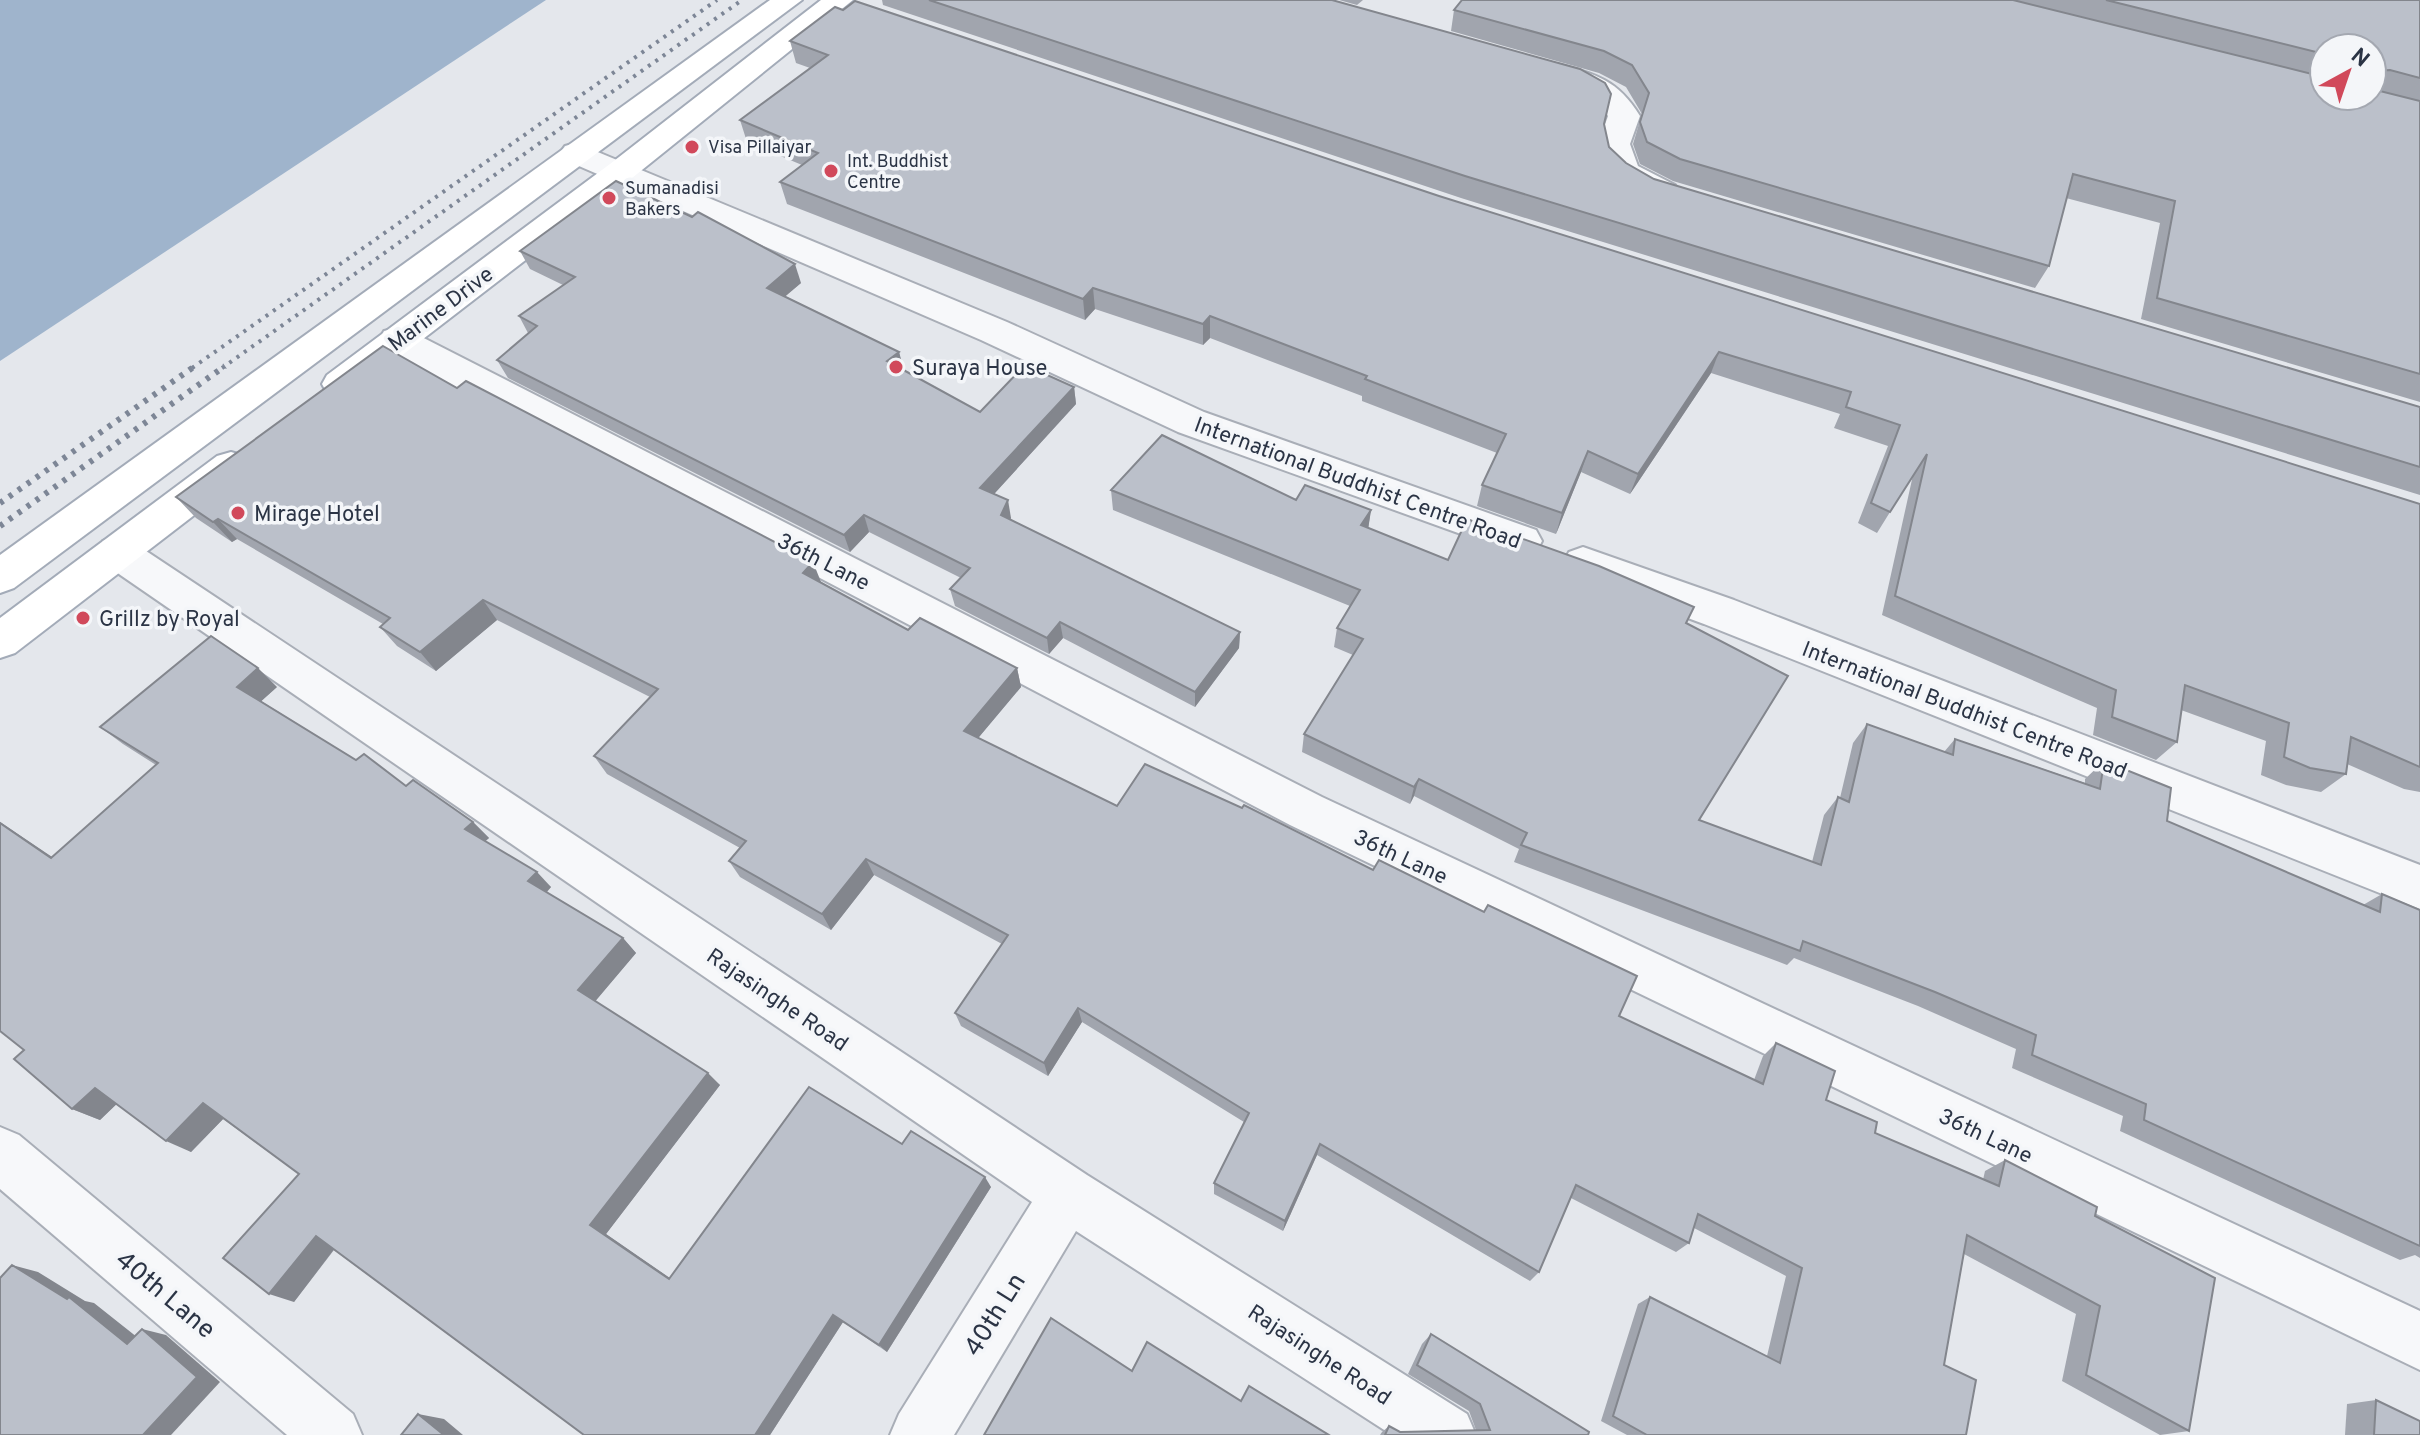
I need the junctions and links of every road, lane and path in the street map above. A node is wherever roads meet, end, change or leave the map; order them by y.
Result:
1 (788, 0) edge
2 (847, 5) edge
3 (1526, 65) edge
4 (576, 153) junction
5 (621, 171) junction
6 (1691, 200) edge
7 (397, 340) junction
8 (308, 408) edge
9 (257, 446) edge
10 (117, 552) junction
11 (0, 577) edge
12 (0, 641) edge
13 (2420, 887) edge
14 (0, 1154) edge
15 (1068, 1194) junction
16 (2420, 1341) edge
17 (332, 1435) edge
18 (920, 1435) edge
19 (1446, 1435) edge

1 - 4 main road, Marine Drive
2 - 5 main road, Marine Drive
3 - 6 street
4 - 5 street, International Buddhist Centre Road
4 - 11 main road, Marine Drive
5 - 7 main road, Marine Drive
5 - 13 street, International Buddhist Centre Road
7 - 8 main road, Marine Drive
7 - 16 street, 36th Lane
9 - 10 main road
10 - 12 main road
10 - 15 street, Rajasinghe Road
14 - 17 street, 40th Lane
15 - 18 street, 40th Ln
15 - 19 street, Rajasinghe Road

